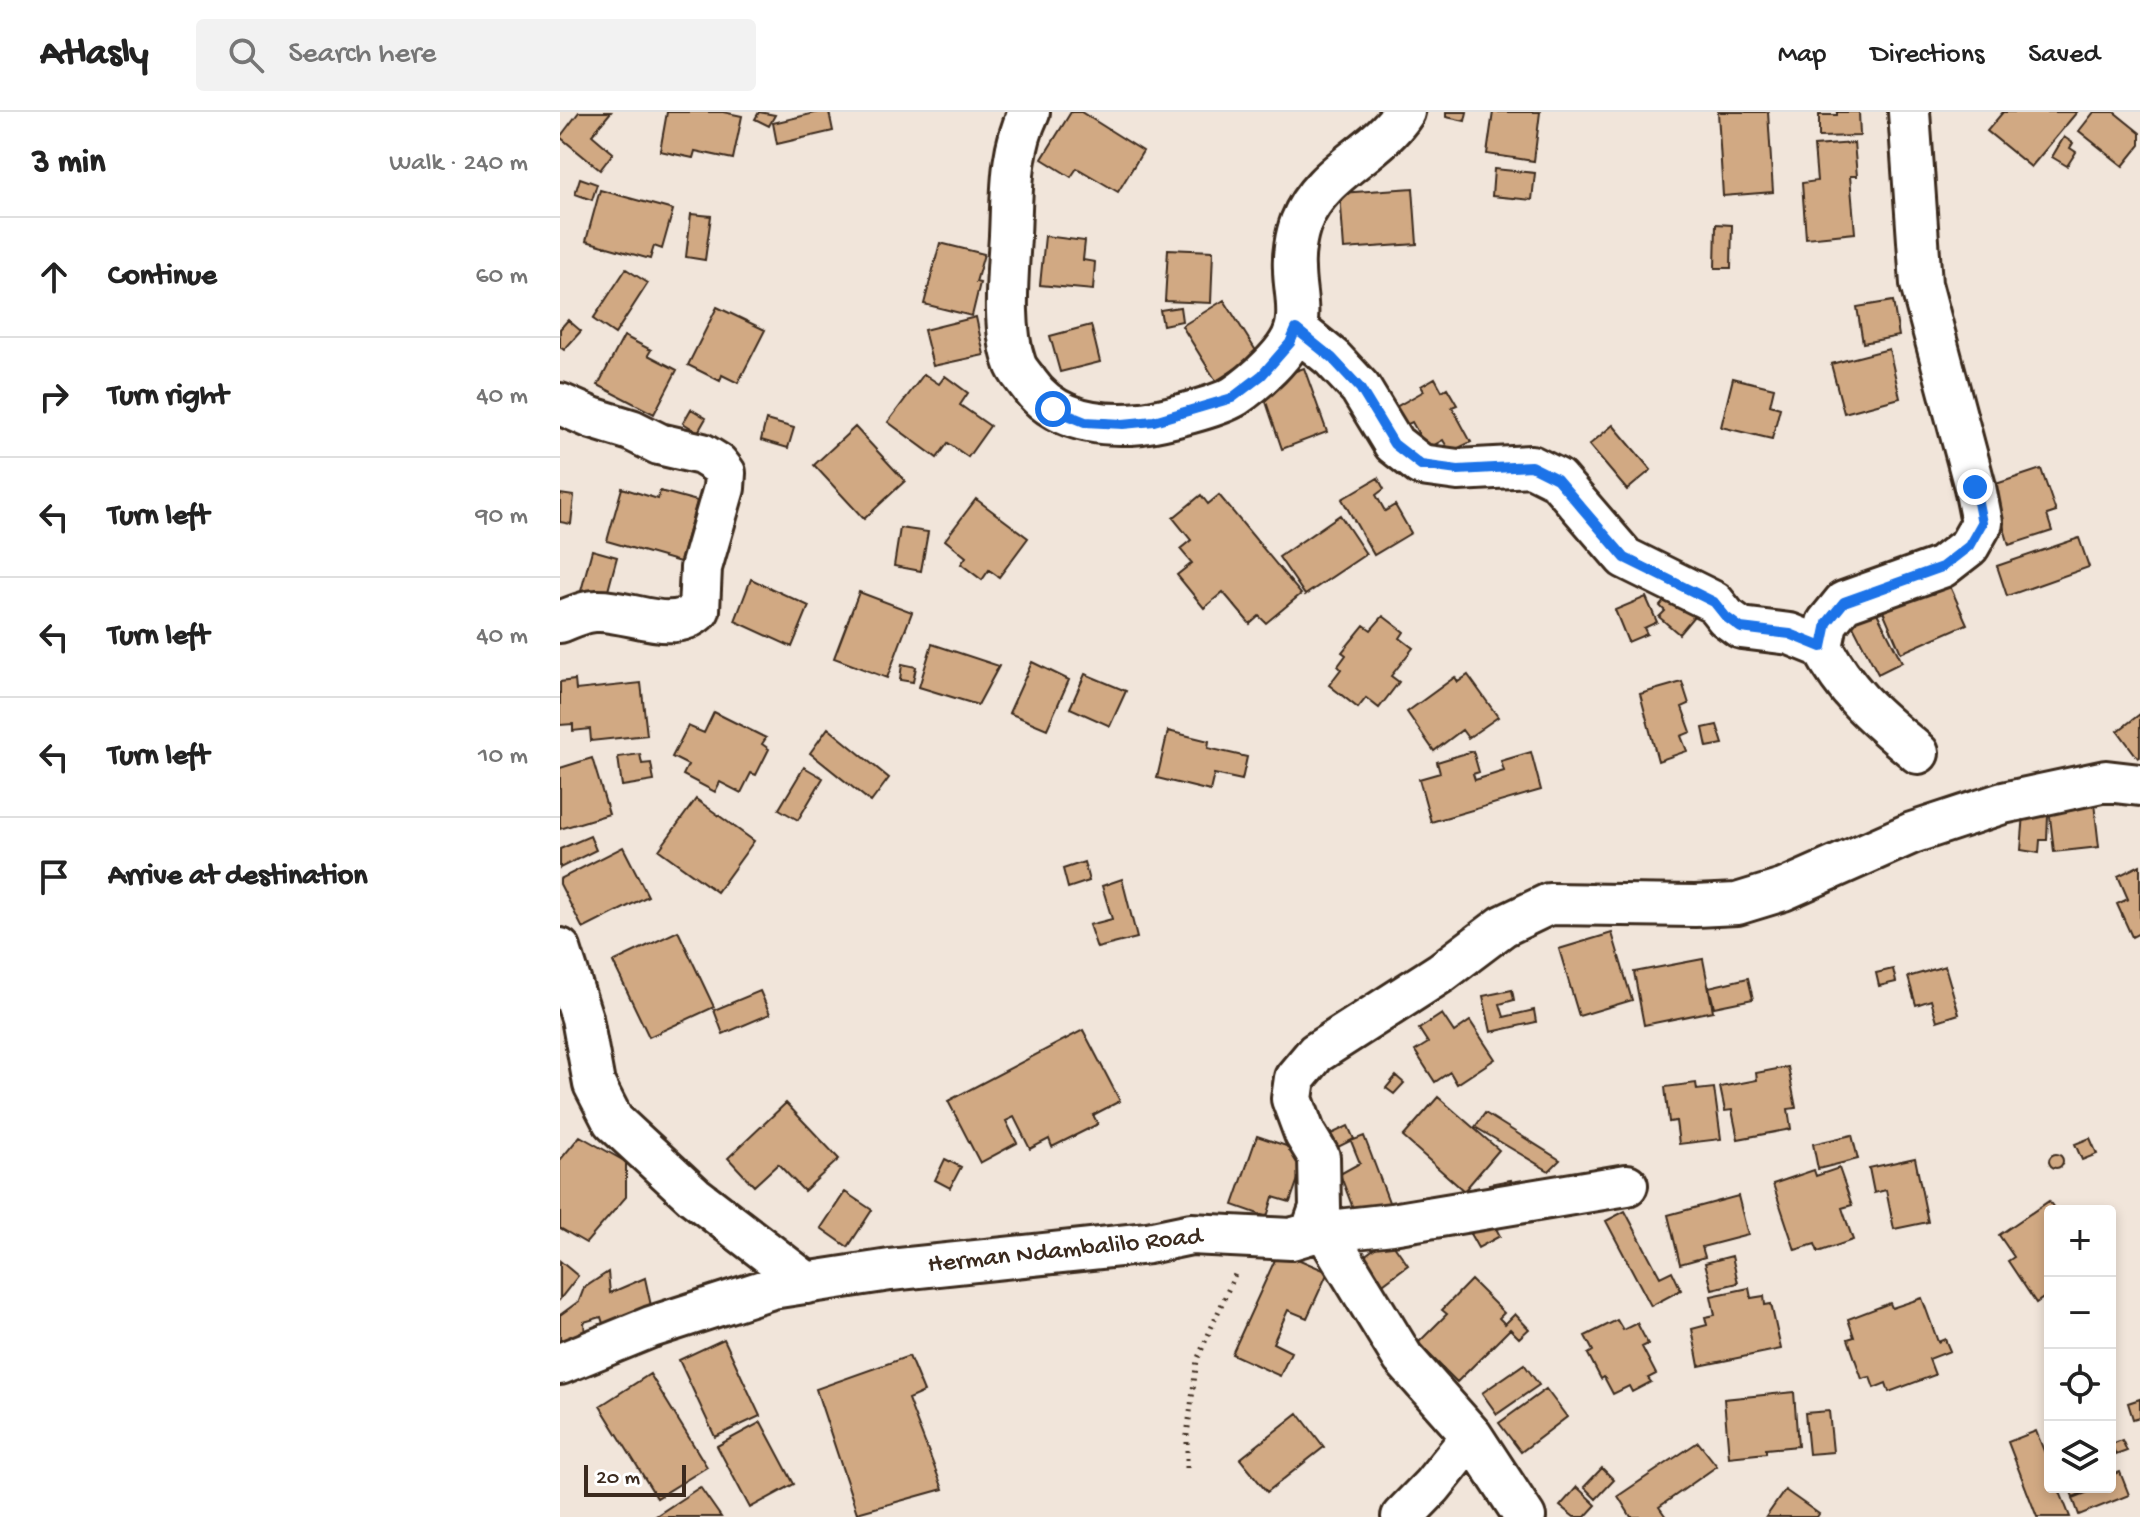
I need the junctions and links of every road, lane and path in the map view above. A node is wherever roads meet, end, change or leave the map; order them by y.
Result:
1 (1029, 112) edge
2 (1404, 112) edge
3 (1909, 112) edge
4 (1296, 329) junction
5 (560, 404) edge
6 (560, 622) edge
7 (1822, 647) junction
8 (1918, 753) dead end
9 (2140, 785) edge
10 (560, 949) edge
11 (1627, 1185) dead end
12 (1318, 1233) junction
13 (1251, 1238) junction
14 (807, 1283) junction
15 (560, 1364) edge
16 (1472, 1436) junction
17 (1187, 1468) dead end
18 (1402, 1517) edge
19 (1525, 1517) edge

1 - 4 street
2 - 4 street
3 - 7 street
4 - 7 street
5 - 6 street
7 - 8 street
9 - 12 street
10 - 14 street
11 - 12 street, Herman Ndambalilo Road
12 - 13 street, Herman Ndambalilo Road
12 - 16 street
13 - 14 street, Herman Ndambalilo Road
13 - 17 path
14 - 15 street, Herman Ndambalilo Road
16 - 18 street
16 - 19 street

